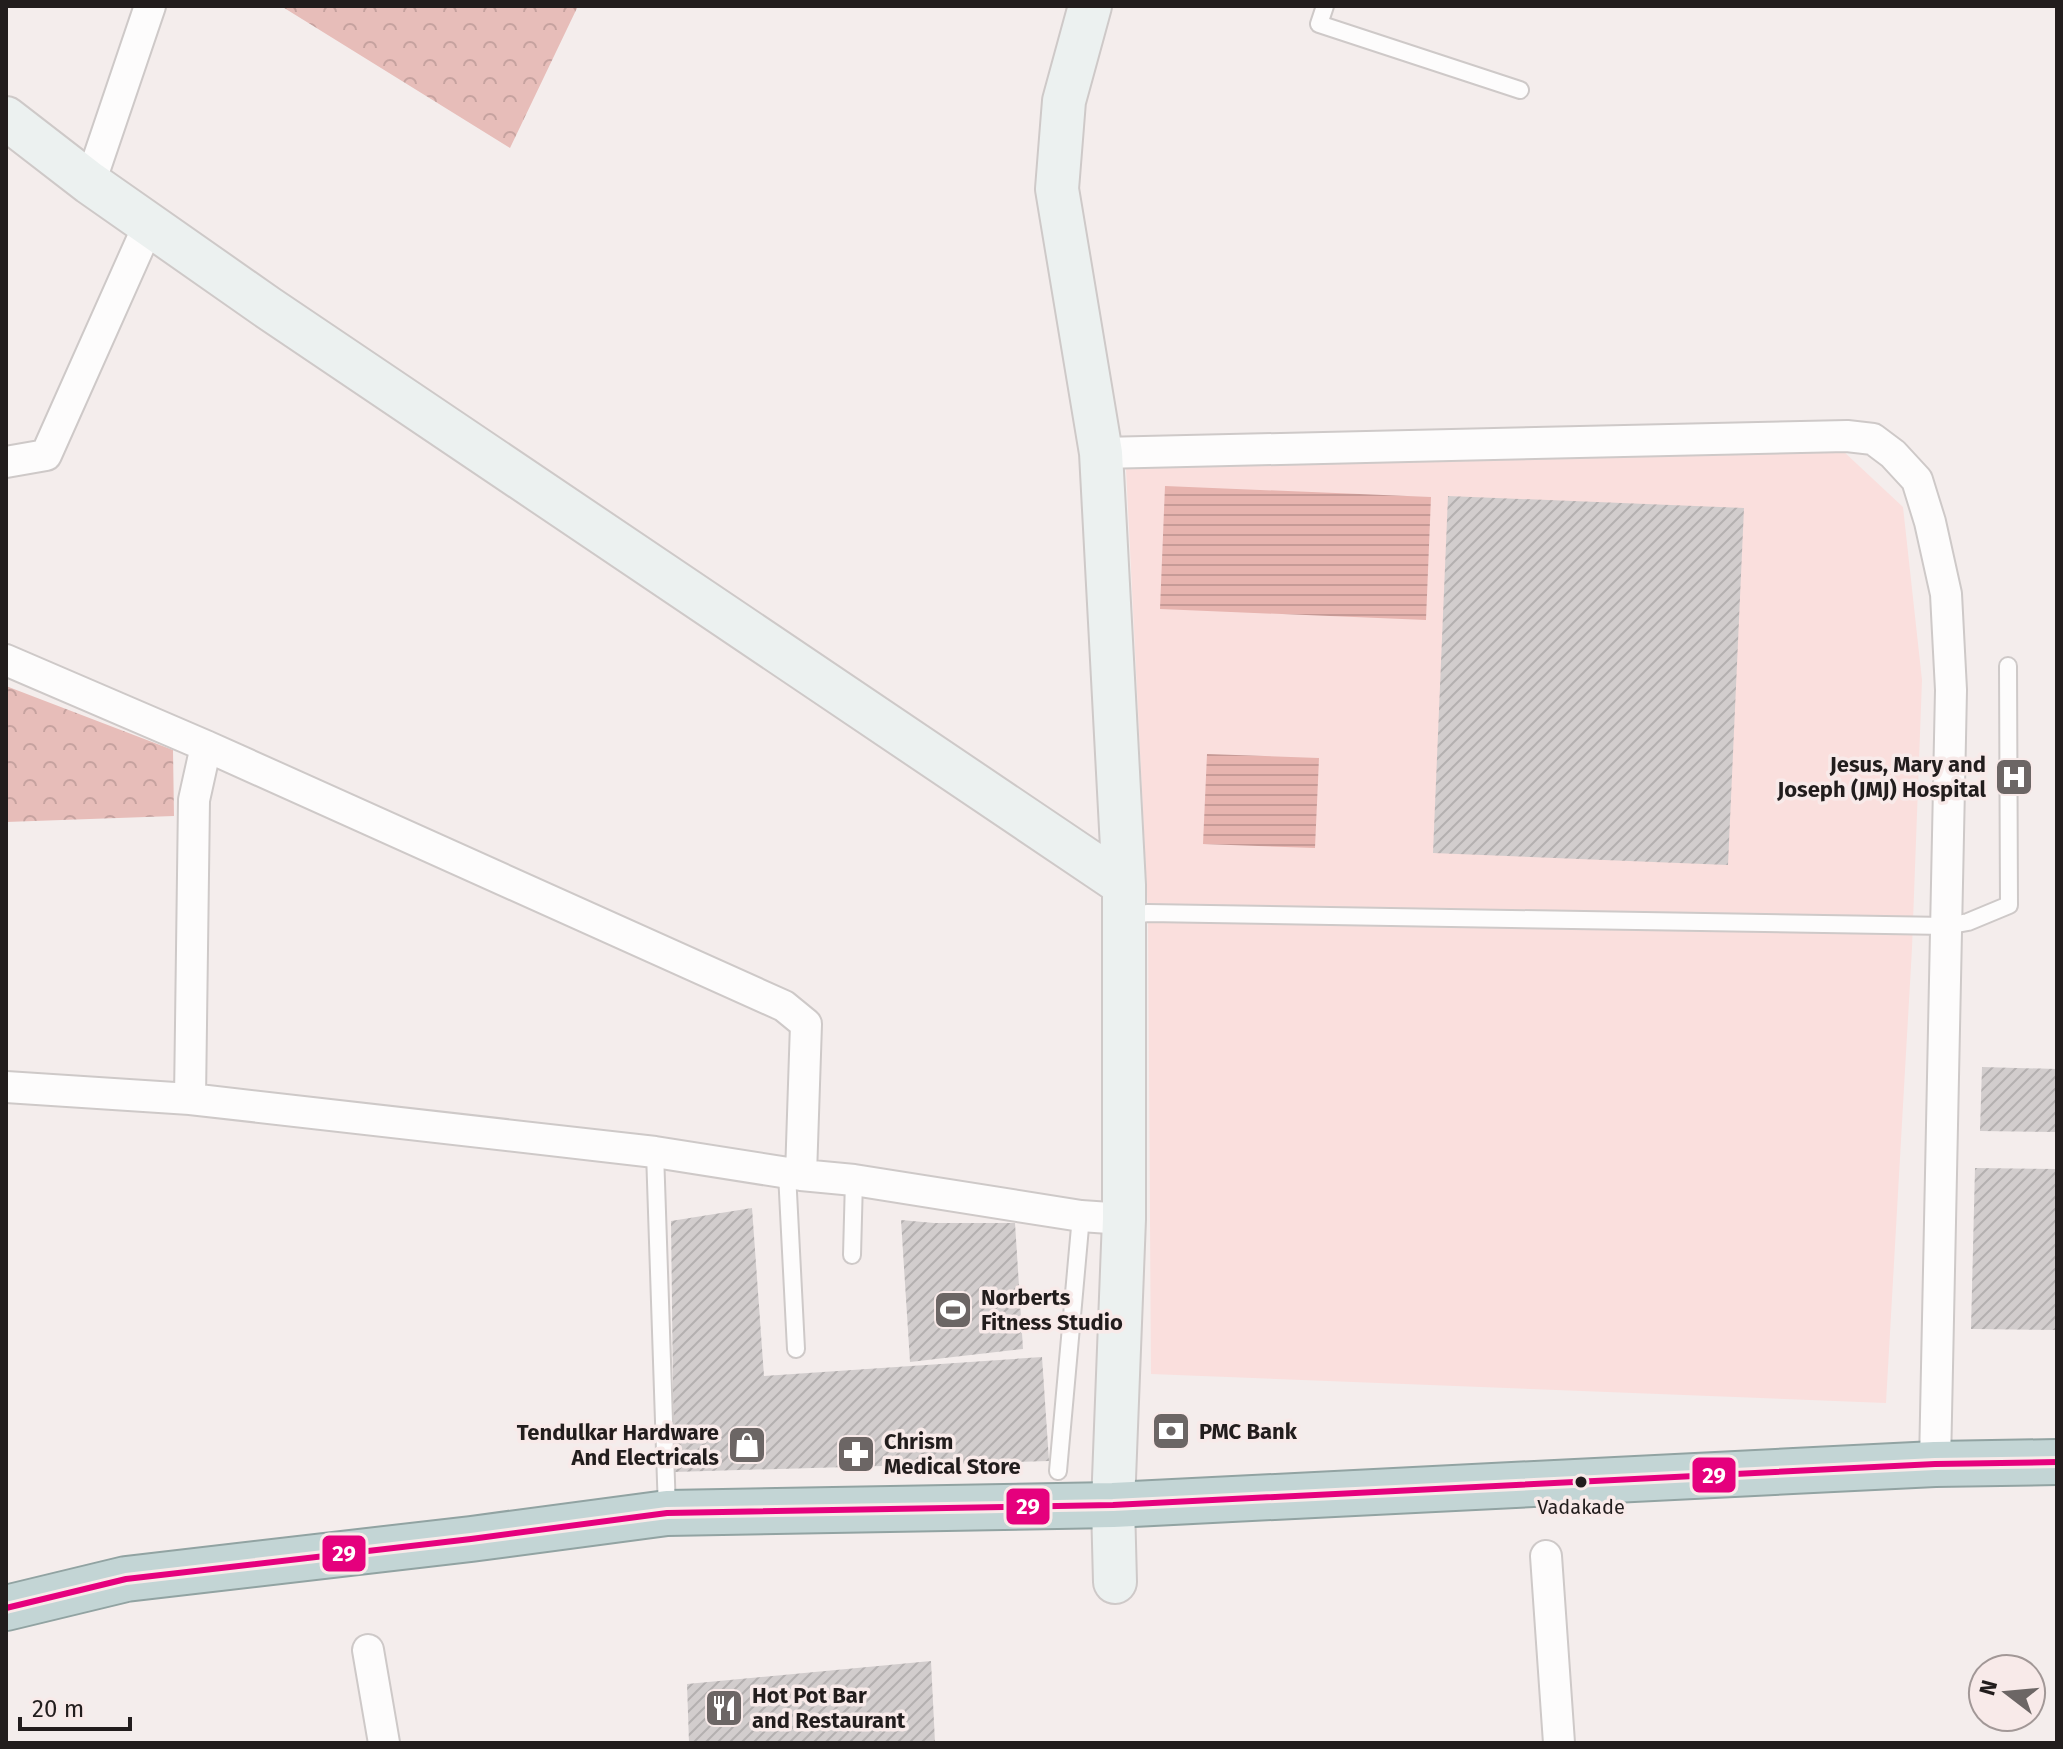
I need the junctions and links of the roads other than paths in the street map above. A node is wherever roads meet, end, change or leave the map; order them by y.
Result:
1 (150, 6) edge
2 (1090, 6) edge
3 (1325, 6) edge
4 (1520, 90) dead end
5 (6, 118) edge
6 (90, 183) junction
7 (149, 224) junction
8 (1101, 453) junction
9 (6, 462) edge
10 (6, 660) edge
11 (2008, 666) dead end
12 (206, 746) junction
13 (1124, 901) junction
14 (1946, 926) junction
15 (6, 1087) edge
16 (190, 1099) junction
17 (655, 1152) junction
18 (794, 1174) junction
19 (854, 1180) junction
20 (1081, 1216) junction
21 (1124, 1219) junction
22 (852, 1255) dead end
23 (796, 1349) dead end
24 (2057, 1462) edge
25 (1935, 1464) junction
26 (1058, 1471) dead end
27 (1113, 1505) junction
28 (667, 1513) junction
29 (1546, 1556) dead end
30 (1115, 1582) dead end
31 (6, 1608) edge
32 (368, 1650) dead end
33 (384, 1743) edge
34 (1559, 1743) edge

1 - 6 street
2 - 8 street
3 - 4 lane
5 - 6 street
6 - 7 street
7 - 9 street
7 - 13 street
8 - 13 street
8 - 14 street
10 - 12 street
11 - 14 lane
12 - 16 street
12 - 18 street
13 - 14 lane
13 - 21 street
14 - 25 street
15 - 16 street
16 - 17 street
17 - 18 street
17 - 28 lane
18 - 19 street
18 - 23 lane
19 - 20 street
19 - 22 lane
20 - 21 street
20 - 26 lane
21 - 27 street
24 - 25 highway
25 - 27 highway
27 - 28 highway
27 - 30 street
28 - 31 highway
29 - 34 street
32 - 33 street

